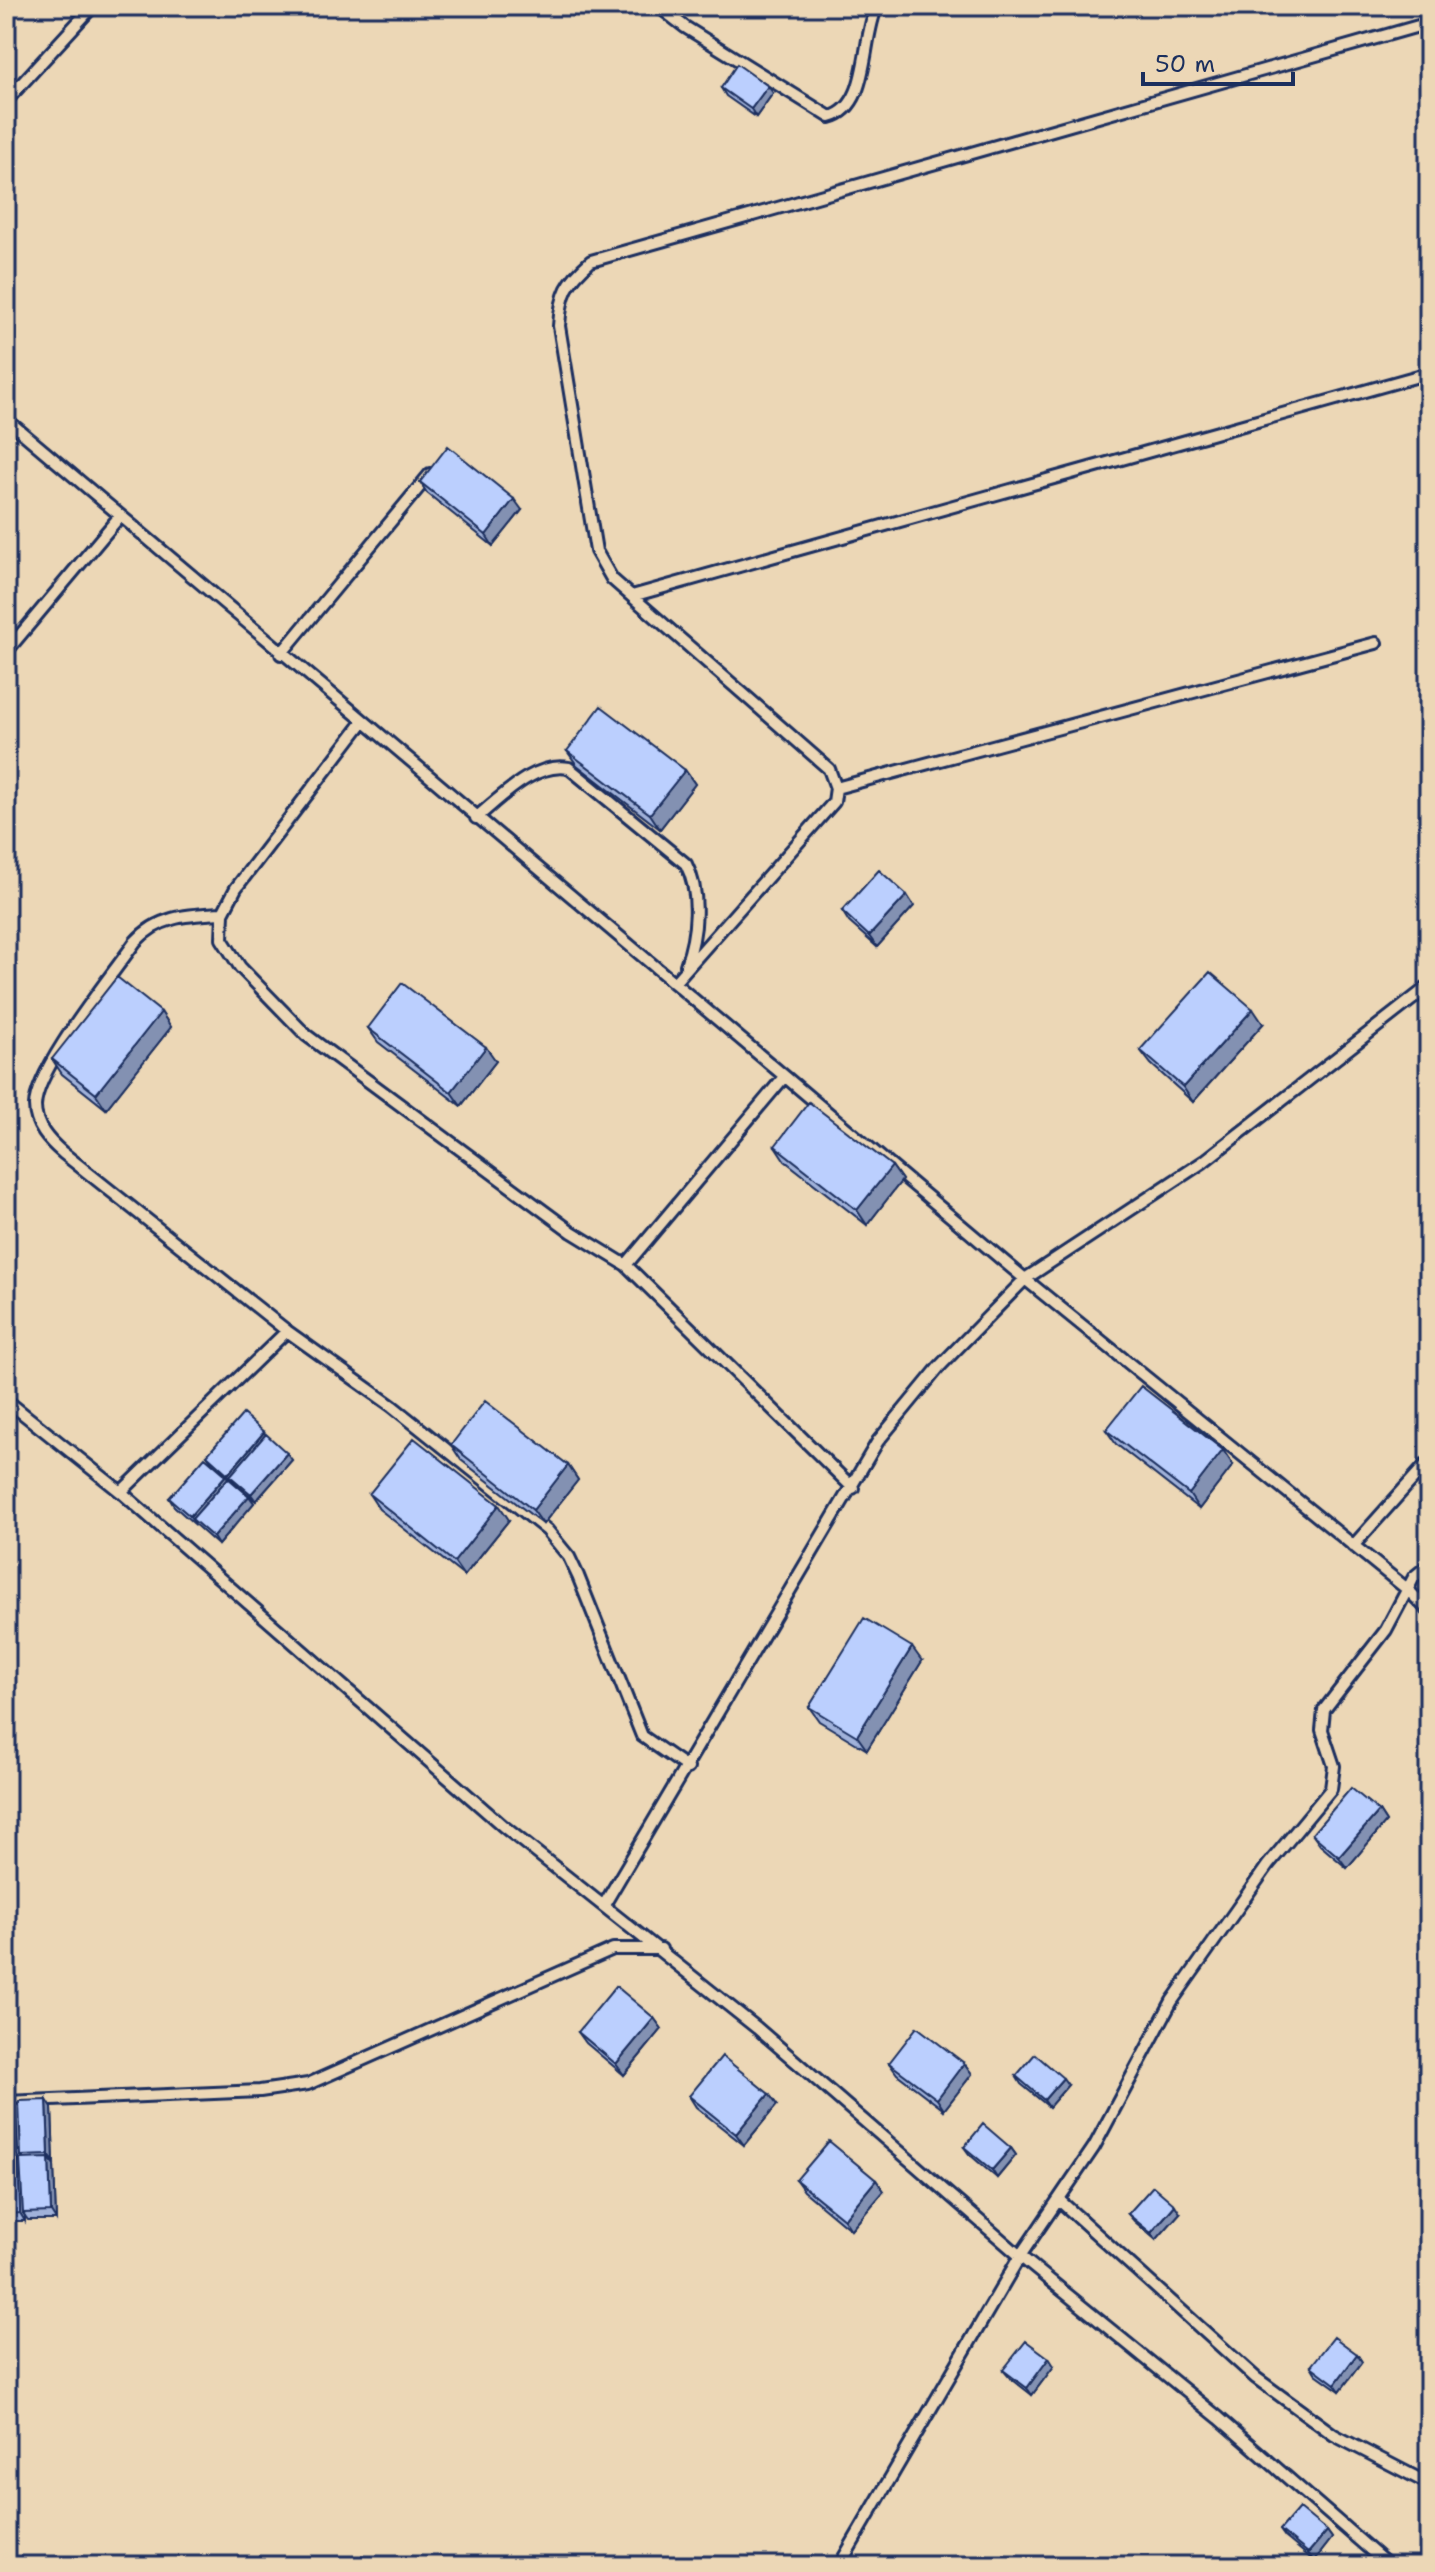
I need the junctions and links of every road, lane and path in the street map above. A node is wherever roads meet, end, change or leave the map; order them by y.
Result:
1 (93, 6) edge
2 (658, 6) edge
3 (877, 6) edge
4 (1429, 23) edge
5 (6, 101) edge
6 (1429, 373) edge
7 (6, 419) edge
8 (441, 462) edge
9 (120, 516) junction
10 (632, 596) junction
11 (1376, 643) dead end
12 (6, 652) edge
13 (281, 654) junction
14 (362, 723) junction
15 (836, 788) junction
16 (476, 818) junction
17 (223, 913) junction
18 (674, 983) junction
19 (1429, 986) edge
20 (784, 1077) junction
21 (626, 1265) junction
22 (1025, 1279) junction
23 (287, 1331) junction
24 (6, 1400) edge
25 (1429, 1461) edge
26 (853, 1488) junction
27 (121, 1492) junction
28 (1353, 1546) junction
29 (1429, 1565) edge
30 (1407, 1589) junction
31 (1429, 1611) edge
32 (688, 1768) junction
33 (604, 1905) junction
34 (663, 1950) junction
35 (6, 2102) edge
36 (1059, 2200) junction
37 (1020, 2256) junction
38 (1429, 2484) edge
39 (839, 2566) edge
40 (1389, 2566) edge

1 - 5 lane
2 - 3 lane
4 - 10 lane
6 - 10 lane
7 - 9 lane
8 - 13 lane
9 - 12 lane
9 - 13 lane
10 - 15 lane
11 - 15 lane
13 - 14 lane
14 - 16 lane
14 - 17 lane
15 - 18 lane
16 - 18 lane
16 - 18 lane
17 - 21 lane
17 - 23 lane
18 - 20 lane
19 - 22 lane
20 - 21 lane
20 - 22 lane
21 - 26 lane
22 - 26 lane
22 - 28 lane
23 - 27 lane
23 - 32 lane
24 - 27 lane
25 - 28 lane
26 - 32 lane
27 - 33 lane
28 - 30 lane
29 - 30 lane
30 - 31 lane
30 - 36 lane
32 - 33 lane
33 - 34 lane
34 - 35 lane
34 - 37 lane
36 - 37 lane
36 - 38 lane
37 - 39 lane
37 - 40 lane

